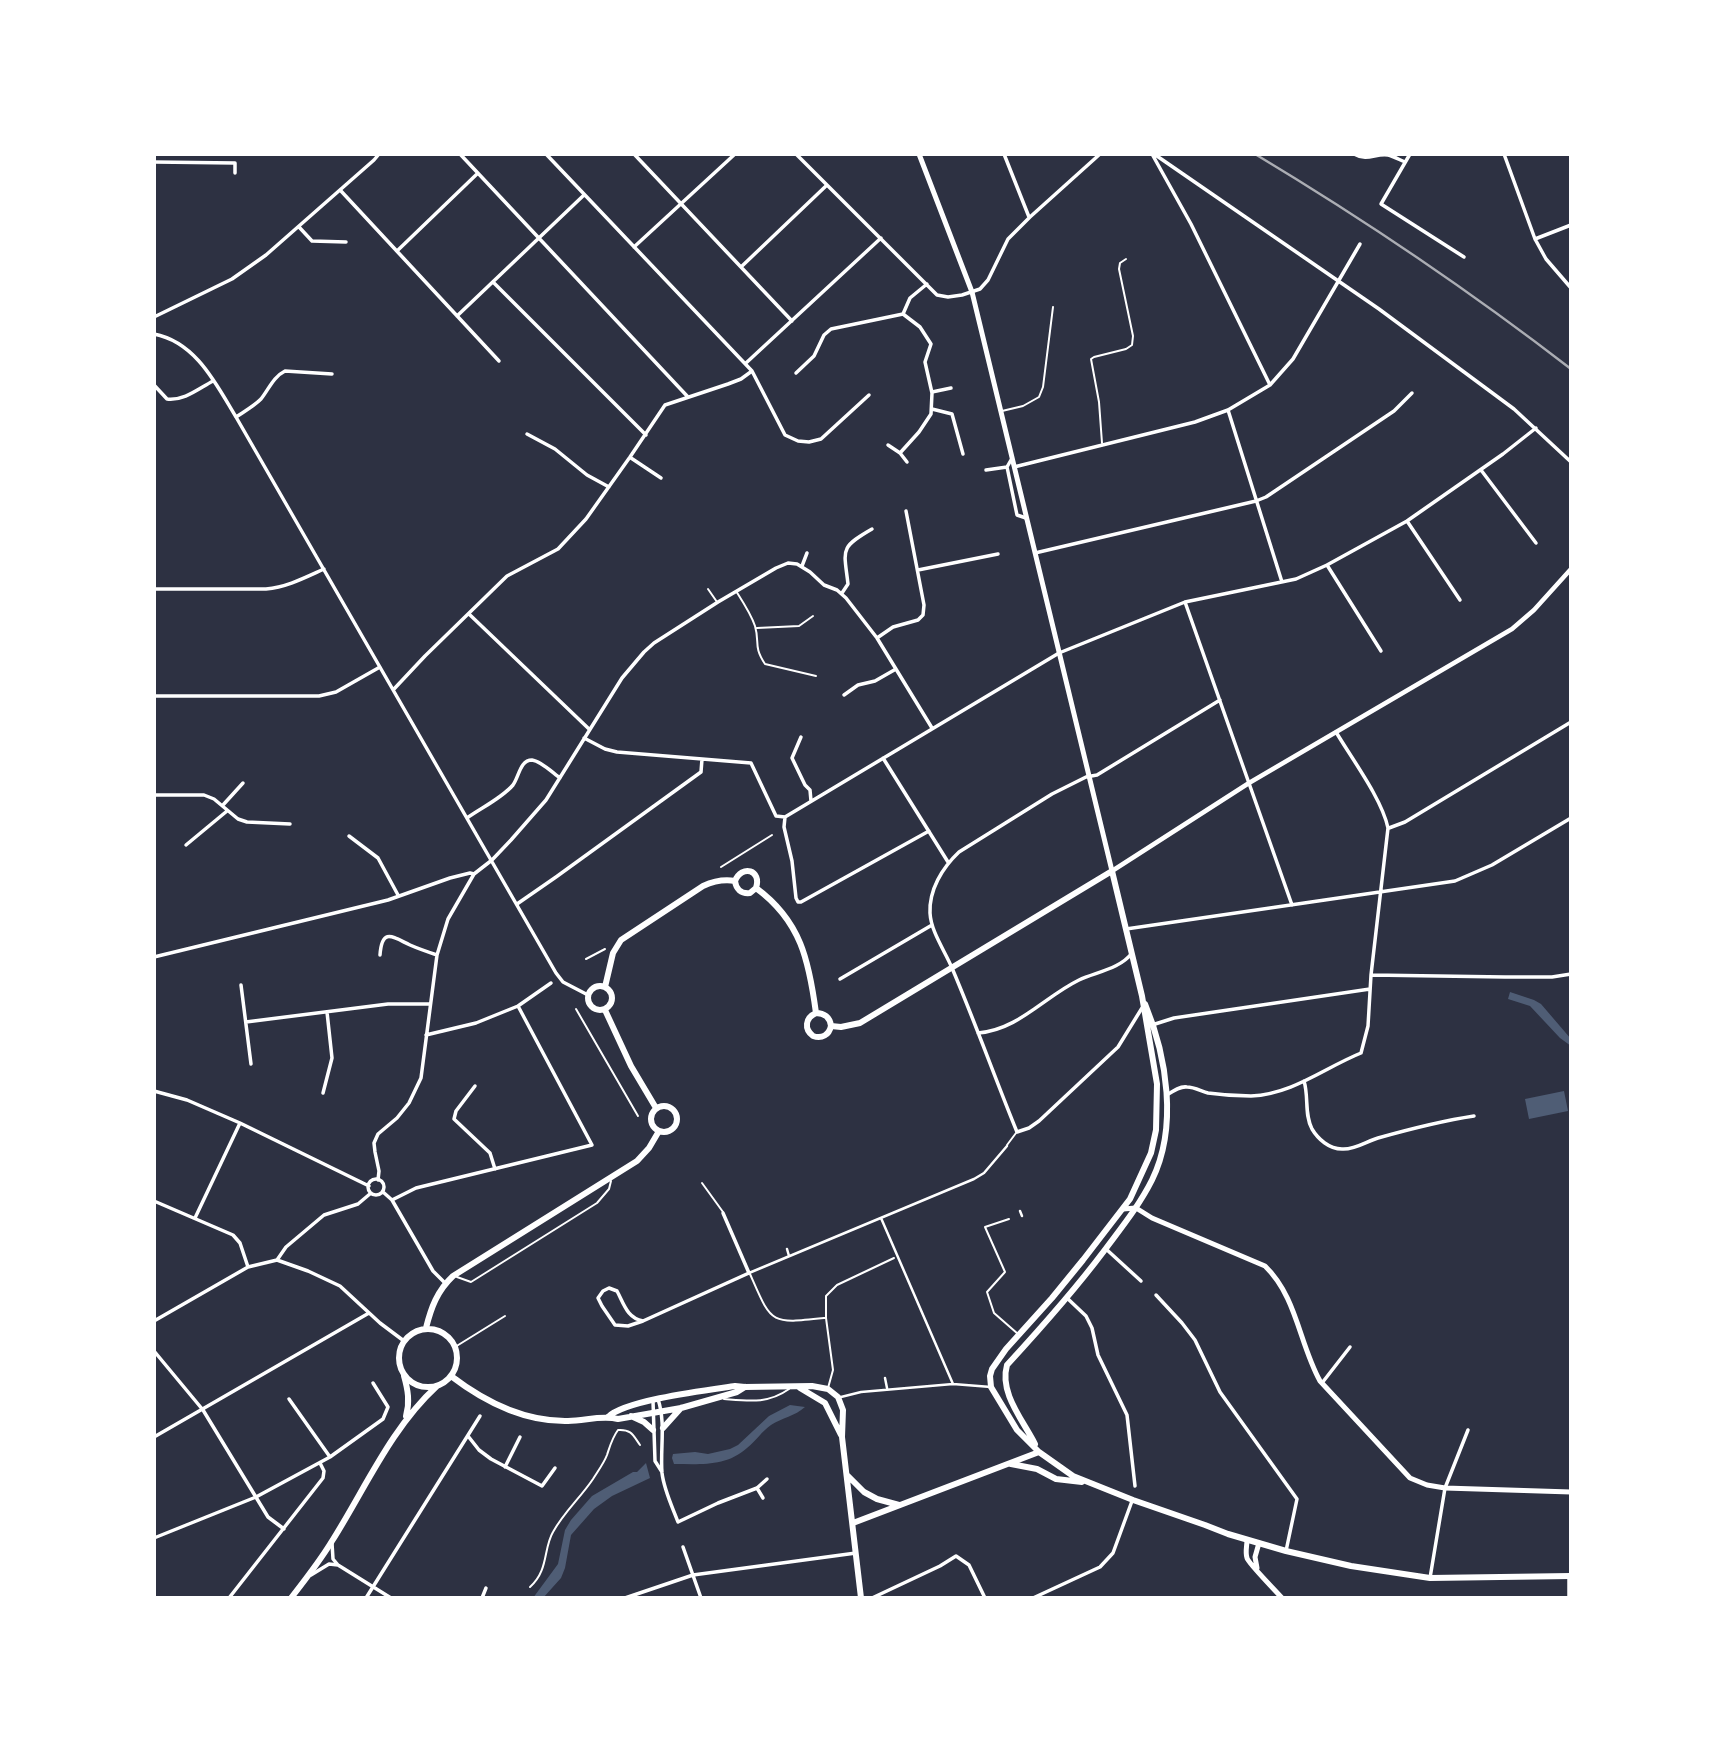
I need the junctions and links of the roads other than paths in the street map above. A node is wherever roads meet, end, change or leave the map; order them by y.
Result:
1 (379, 154) edge
2 (460, 154) edge
3 (546, 154) edge
4 (634, 154) edge
5 (735, 154) edge
6 (796, 154) edge
7 (919, 154) edge
8 (1004, 154) edge
9 (1100, 154) edge
10 (1153, 154) edge
11 (1354, 154) edge
12 (1410, 154) edge
13 (1504, 154) edge
14 (154, 162) edge
15 (1405, 162) junction
16 (235, 173) dead end
17 (478, 173) junction
18 (827, 185) junction
19 (340, 190) junction
20 (584, 195) junction
21 (681, 204) junction
22 (1030, 217) junction
23 (1571, 225) edge
24 (297, 229) junction
25 (539, 238) junction
26 (881, 238) junction
27 (1535, 239) junction
28 (346, 242) dead end
29 (1360, 244) dead end
30 (634, 247) junction
31 (397, 251) junction
32 (1464, 257) dead end
33 (1126, 259) dead end
34 (741, 267) junction
35 (1339, 280) junction
36 (493, 282) junction
37 (927, 284) junction
38 (1571, 288) edge
39 (972, 292) junction
40 (1054, 307) dead end
41 (903, 314) junction
42 (457, 316) junction
43 (154, 317) edge
44 (792, 321) junction
45 (154, 334) edge
46 (499, 361) dead end
47 (746, 364) junction
48 (752, 371) junction
49 (796, 373) dead end
50 (332, 374) dead end
51 (213, 381) junction
52 (154, 385) edge
53 (1270, 385) junction
54 (951, 387) dead end
55 (932, 393) junction
56 (1412, 393) dead end
57 (869, 395) dead end
58 (688, 397) junction
59 (932, 409) junction
60 (1228, 410) junction
61 (1001, 411) junction
62 (236, 417) junction
63 (1536, 428) junction
64 (527, 434) dead end
65 (646, 435) junction
66 (888, 445) dead end
67 (1102, 445) junction
68 (901, 453) junction
69 (963, 454) dead end
70 (630, 457) junction
71 (907, 462) dead end
72 (1571, 462) edge
73 (1010, 467) junction
74 (986, 470) dead end
75 (1481, 470) junction
76 (661, 478) dead end
77 (609, 487) junction
78 (1256, 501) junction
79 (906, 511) dead end
80 (1407, 521) junction
81 (872, 529) dead end
82 (1536, 543) dead end
83 (807, 553) dead end
84 (1035, 553) junction
85 (998, 554) dead end
86 (1327, 565) junction
87 (802, 566) junction
88 (324, 569) junction
89 (1571, 569) edge
90 (918, 570) junction
91 (1282, 582) junction
92 (154, 589) edge
93 (708, 589) dead end
94 (736, 591) junction
95 (842, 593) junction
96 (1460, 600) dead end
97 (718, 602) junction
98 (1185, 602) junction
99 (468, 614) junction
100 (813, 616) dead end
101 (755, 628) junction
102 (877, 638) junction
103 (1381, 651) dead end
104 (1059, 653) junction
105 (380, 667) junction
106 (896, 669) junction
107 (816, 676) dead end
108 (393, 689) junction
109 (844, 695) dead end
110 (154, 696) edge
111 (1220, 700) junction
112 (1571, 722) edge
113 (932, 728) junction
114 (589, 729) junction
115 (1336, 732) junction
116 (801, 737) dead end
117 (584, 738) junction
118 (883, 758) junction
119 (702, 760) junction
120 (1089, 777) junction
121 (560, 778) junction
122 (243, 783) dead end
123 (1249, 783) junction
124 (154, 795) edge
125 (811, 801) junction
126 (223, 805) junction
127 (228, 810) junction
128 (785, 817) junction
129 (467, 818) junction
130 (1571, 818) edge
131 (290, 824) dead end
132 (1388, 828) junction
133 (929, 831) junction
134 (772, 835) dead end
135 (349, 836) dead end
136 (186, 845) dead end
137 (492, 860) junction
138 (948, 862) junction
139 (721, 867) dead end
140 (1112, 871) junction
141 (474, 874) junction
142 (736, 881) junction
143 (756, 888) junction
144 (1380, 892) junction
145 (398, 896) junction
146 (517, 904) junction
147 (1292, 905) junction
148 (932, 925) junction
149 (1126, 929) junction
150 (605, 949) dead end
151 (1132, 953) junction
152 (380, 955) dead end
153 (437, 955) junction
154 (154, 957) edge
155 (586, 959) dead end
156 (952, 966) junction
157 (1571, 974) edge
158 (1371, 975) junction
159 (840, 979) dead end
160 (551, 982) dead end
161 (240, 985) dead end
162 (605, 987) junction
163 (1370, 989) junction
164 (588, 995) junction
165 (1142, 996) junction
166 (429, 1004) junction
167 (518, 1006) junction
168 (1143, 1006) junction
169 (576, 1009) dead end
170 (605, 1010) junction
171 (327, 1012) junction
172 (816, 1013) junction
173 (246, 1022) junction
174 (1154, 1024) junction
175 (831, 1026) junction
176 (1146, 1029) junction
177 (978, 1033) junction
178 (426, 1035) junction
179 (251, 1064) dead end
180 (1304, 1081) junction
181 (475, 1086) dead end
182 (154, 1091) edge
183 (323, 1093) dead end
184 (1167, 1095) junction
185 (656, 1108) junction
186 (638, 1116) dead end
187 (1474, 1116) dead end
188 (240, 1123) junction
189 (659, 1131) junction
190 (1017, 1132) junction
191 (1007, 1146) joint
192 (993, 1163) junction
193 (999, 1168) dead end
194 (495, 1169) junction
195 (612, 1177) junction
196 (378, 1180) junction
197 (702, 1183) dead end
198 (369, 1186) junction
199 (383, 1192) junction
200 (371, 1193) junction
201 (393, 1200) junction
202 (154, 1201) edge
203 (1136, 1208) junction
204 (1123, 1209) junction
205 (723, 1213) joint
206 (195, 1217) junction
207 (880, 1219) junction
208 (1009, 1219) dead end
209 (1105, 1249) junction
210 (787, 1250) dead end
211 (789, 1256) junction
212 (896, 1257) junction
213 (277, 1260) junction
214 (248, 1267) junction
215 (749, 1273) junction
216 (453, 1276) junction
217 (1140, 1281) dead end
218 (445, 1283) junction
219 (1156, 1295) dead end
220 (1052, 1298) junction
221 (1067, 1298) junction
222 (369, 1313) junction
223 (505, 1316) dead end
224 (826, 1318) junction
225 (154, 1321) edge
226 (643, 1321) junction
227 (426, 1328) junction
228 (1019, 1334) junction
229 (404, 1341) junction
230 (455, 1347) junction
231 (1350, 1347) dead end
232 (154, 1351) edge
233 (403, 1374) junction
234 (451, 1376) junction
235 (885, 1378) dead end
236 (373, 1383) dead end
237 (1322, 1383) junction
238 (953, 1384) junction
239 (437, 1385) junction
240 (745, 1387) junction
241 (796, 1387) junction
242 (991, 1387) junction
243 (828, 1389) junction
244 (887, 1390) junction
245 (838, 1397) junction
246 (716, 1398) junction
247 (289, 1399) dead end
248 (656, 1400) junction
249 (681, 1408) junction
250 (203, 1409) junction
251 (662, 1410) junction
252 (653, 1411) junction
253 (630, 1415) junction
254 (480, 1416) dead end
255 (608, 1417) junction
256 (405, 1421) junction
257 (663, 1428) junction
258 (653, 1430) junction
259 (1468, 1430) dead end
260 (468, 1435) junction
261 (154, 1437) edge
262 (520, 1437) dead end
263 (842, 1437) junction
264 (640, 1445) dead end
265 (1039, 1452) junction
266 (330, 1457) junction
267 (320, 1463) junction
268 (1010, 1464) junction
269 (505, 1467) junction
270 (555, 1468) dead end
271 (662, 1474) junction
272 (847, 1475) junction
273 (767, 1479) dead end
274 (1087, 1482) junction
275 (1135, 1486) dead end
276 (757, 1488) junction
277 (1445, 1488) junction
278 (1571, 1493) edge
279 (256, 1497) junction
280 (764, 1498) dead end
281 (1133, 1500) junction
282 (900, 1505) junction
283 (853, 1523) junction
284 (284, 1529) junction
285 (154, 1538) edge
286 (1247, 1540) junction
287 (332, 1541) junction
288 (1259, 1543) junction
289 (682, 1547) dead end
290 (1286, 1551) junction
291 (856, 1553) junction
292 (338, 1565) junction
293 (1258, 1571) junction
294 (693, 1575) junction
295 (1570, 1576) edge
296 (307, 1578) junction
297 (1430, 1578) junction
298 (373, 1587) junction
299 (530, 1587) dead end
300 (486, 1588) dead end
301 (229, 1598) edge
302 (291, 1598) edge
303 (366, 1598) edge
304 (391, 1598) edge
305 (481, 1598) edge
306 (625, 1598) edge
307 (701, 1598) edge
308 (861, 1598) edge
309 (872, 1598) edge
310 (985, 1598) edge
311 (1033, 1598) edge
312 (1282, 1598) edge
313 (1569, 1598) edge

1 - 19 street
2 - 17 street
3 - 20 street
4 - 21 street
5 - 21 street
6 - 18 street
7 - 39 main road
8 - 22 street
9 - 22 street
10 - 35 street
10 - 53 street
11 - 15 street
12 - 15 street
13 - 27 street
14 - 16 street
15 - 32 street
17 - 25 street
17 - 31 street
18 - 26 street
18 - 34 street
19 - 24 street
19 - 31 street
20 - 25 street
20 - 30 street
21 - 30 street
21 - 34 street
22 - 39 street
23 - 27 street
24 - 28 street
24 - 43 street
25 - 36 street
25 - 58 street
26 - 37 street
26 - 44 street
27 - 38 street
29 - 35 street
30 - 47 street
31 - 42 street
33 - 67 lane
34 - 44 street
35 - 53 street
35 - 63 street
36 - 42 street
36 - 65 street
37 - 39 street
37 - 41 street
39 - 61 main road
40 - 61 lane
41 - 49 street
41 - 55 street
42 - 46 street
44 - 47 street
45 - 51 street
47 - 48 street
48 - 57 street
48 - 58 street
50 - 62 street
51 - 52 street
51 - 62 street
53 - 60 street
54 - 55 street
55 - 59 street
56 - 78 street
58 - 65 street
59 - 68 street
59 - 69 street
60 - 67 street
60 - 78 street
61 - 73 main road
62 - 88 street
63 - 72 street
63 - 75 street
64 - 77 street
65 - 70 street
66 - 68 street
67 - 73 street
68 - 71 street
70 - 76 street
70 - 77 street
73 - 74 street
73 - 84 main road
75 - 80 street
75 - 82 street
77 - 99 street
78 - 84 street
78 - 91 street
79 - 90 street
80 - 86 street
80 - 96 street
81 - 95 street
83 - 87 street
84 - 104 main road
85 - 90 street
86 - 91 street
86 - 103 street
87 - 94 street
87 - 95 street
88 - 92 street
88 - 105 street
89 - 115 street
90 - 102 street
91 - 98 street
93 - 97 lane
94 - 97 street
94 - 101 lane
95 - 102 street
97 - 114 street
98 - 104 street
98 - 111 street
99 - 108 street
99 - 114 street
100 - 101 lane
101 - 107 lane
102 - 106 street
104 - 113 street
104 - 120 main road
105 - 108 street
105 - 110 street
106 - 109 street
106 - 113 street
108 - 129 street
111 - 120 street
111 - 123 street
112 - 132 street
113 - 118 street
114 - 117 street
115 - 123 street
115 - 132 street
116 - 125 street
117 - 119 street
117 - 121 street
118 - 125 street
118 - 133 street
119 - 128 street
119 - 146 street
120 - 138 street
120 - 140 main road
121 - 129 street
121 - 137 street
122 - 126 street
123 - 140 street
123 - 147 street
124 - 126 street
125 - 128 street
126 - 127 street
127 - 131 street
127 - 136 street
128 - 133 street
129 - 137 street
130 - 144 street
132 - 144 street
133 - 138 street
134 - 139 lane
135 - 145 street
137 - 141 street
137 - 146 street
138 - 148 street
140 - 149 main road
140 - 156 main road
141 - 145 street
141 - 153 street
142 - 143 main road
142 - 143 main road
142 - 162 main road
143 - 172 main road
144 - 147 street
144 - 158 street
145 - 154 street
146 - 164 street
147 - 149 street
148 - 156 street
148 - 159 street
149 - 151 main road
150 - 155 lane
151 - 165 main road
151 - 177 street
152 - 153 street
153 - 166 street
156 - 175 main road
156 - 177 street
157 - 158 street
158 - 163 street
160 - 167 street
161 - 173 street
162 - 164 main road
162 - 170 main road
163 - 174 street
163 - 180 street
164 - 170 main road
165 - 168 main road
165 - 174 main road
166 - 171 street
166 - 178 street
167 - 178 street
167 - 194 street
168 - 176 main road
168 - 190 street
169 - 186 lane
170 - 185 main road
171 - 173 street
171 - 183 street
172 - 175 main road
172 - 175 main road
173 - 179 street
174 - 176 street
174 - 184 main road
176 - 204 main road
177 - 190 street
178 - 196 street
180 - 184 street
180 - 187 street
181 - 194 street
182 - 188 street
184 - 203 main road
185 - 189 main road
185 - 189 main road
188 - 198 street
188 - 206 street
189 - 195 main road
190 - 191 lane
191 - 192 street
192 - 193 street
192 - 207 street
194 - 201 street
195 - 216 main road
195 - 216 lane
196 - 198 street
196 - 199 street
197 - 205 lane
198 - 200 street
199 - 200 street
199 - 201 street
200 - 213 street
201 - 218 street
202 - 206 street
203 - 204 main road
203 - 209 main road
203 - 237 main road
204 - 220 main road
205 - 215 street
206 - 214 street
207 - 211 street
207 - 212 street
208 - 228 lane
209 - 217 street
209 - 221 main road
210 - 211 street
211 - 215 street
212 - 224 lane
212 - 238 street
213 - 214 street
213 - 222 street
214 - 225 street
215 - 224 lane
215 - 226 street
216 - 218 main road
218 - 227 main road
219 - 290 street
220 - 221 main road
220 - 228 main road
221 - 265 main road
221 - 275 street
222 - 229 street
222 - 250 street
223 - 230 lane
224 - 243 lane
226 - 226 street
227 - 229 main road
227 - 230 main road
228 - 242 main road
229 - 233 main road
230 - 234 main road
231 - 237 street
232 - 250 street
233 - 239 main road
233 - 256 main road
234 - 239 main road
234 - 255 main road
235 - 244 street
236 - 266 street
237 - 277 main road
238 - 242 street
238 - 244 street
239 - 256 main road
240 - 241 main road
240 - 246 main road
240 - 248 main road
241 - 243 main road
241 - 246 lane
241 - 263 main road
242 - 265 main road
243 - 245 main road
244 - 245 street
245 - 263 main road
246 - 249 main road
247 - 266 street
248 - 251 street
248 - 252 street
248 - 255 main road
249 - 251 main road
249 - 257 main road
250 - 261 street
250 - 279 street
251 - 252 main road
251 - 257 street
252 - 253 main road
252 - 258 street
253 - 255 main road
253 - 258 main road
254 - 260 street
256 - 287 main road
257 - 271 street
258 - 271 street
259 - 277 street
260 - 269 street
260 - 298 street
262 - 269 street
263 - 272 main road
264 - 299 lane
265 - 268 main road
265 - 274 main road
266 - 267 street
267 - 279 street
267 - 284 street
268 - 274 main road
268 - 282 main road
269 - 270 street
271 - 276 street
272 - 282 main road
272 - 283 main road
273 - 276 street
274 - 281 main road
276 - 280 street
277 - 278 main road
277 - 297 street
279 - 284 street
279 - 285 street
281 - 286 main road
281 - 311 street
282 - 283 main road
283 - 291 main road
284 - 301 street
286 - 288 main road
286 - 293 main road
287 - 292 street
287 - 296 main road
288 - 290 main road
288 - 293 main road
289 - 294 street
290 - 297 main road
291 - 294 street
291 - 308 main road
292 - 296 street
292 - 298 street
293 - 312 main road
294 - 306 street
294 - 307 street
295 - 297 main road
295 - 313 street
296 - 302 main road
298 - 303 street
298 - 304 street
300 - 305 street
309 - 310 street

